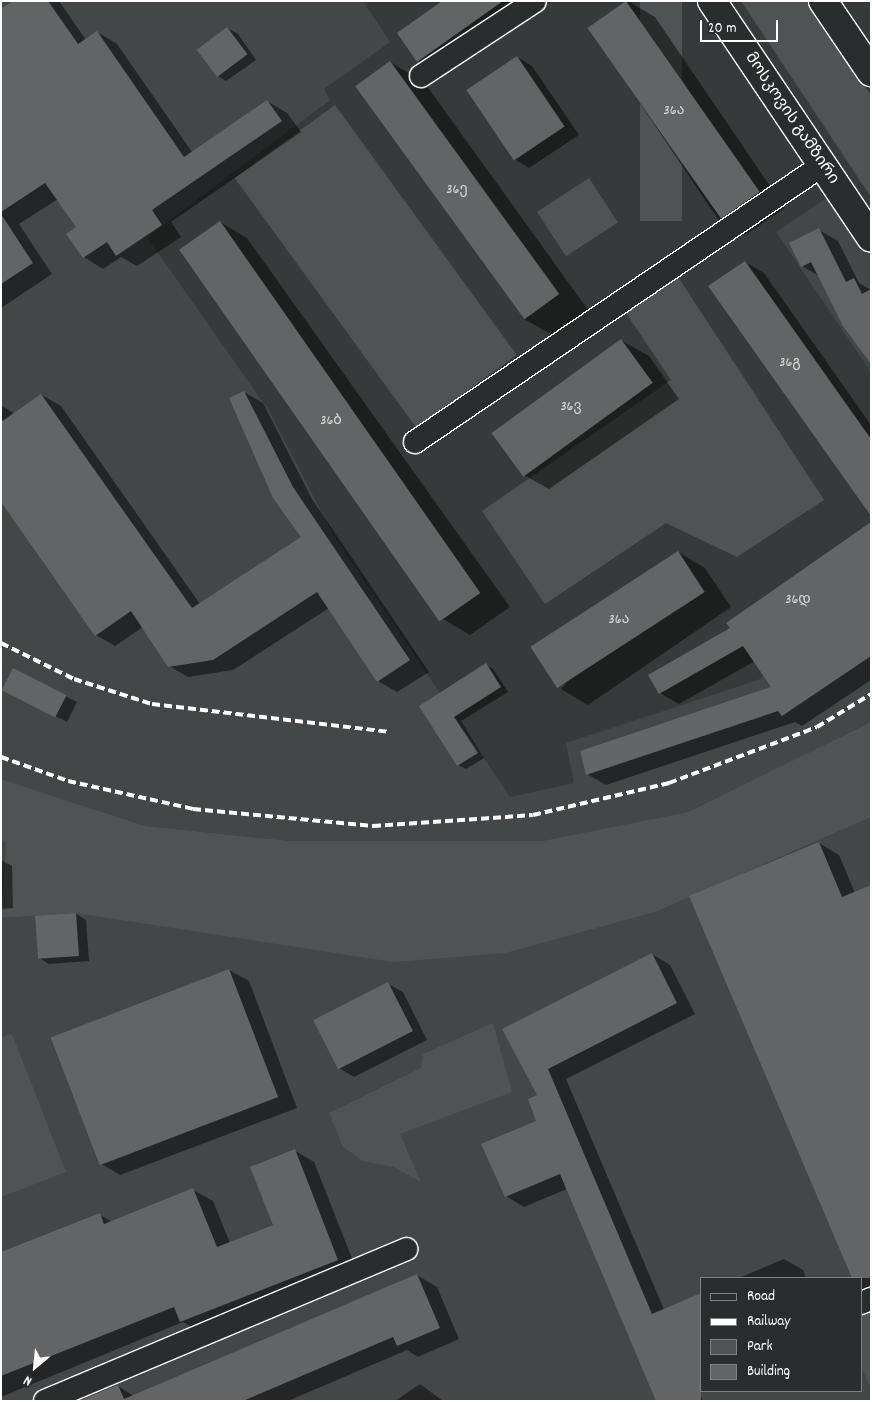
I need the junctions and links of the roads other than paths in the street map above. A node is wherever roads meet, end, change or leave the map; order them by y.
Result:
1 (535, 1) edge
2 (712, 1) edge
3 (823, 1) edge
4 (871, 72) edge
5 (421, 76) dead end
6 (822, 166) junction
7 (871, 238) edge
8 (416, 442) dead end
9 (406, 1249) dead end
10 (45, 1401) edge

1 - 5 street
2 - 6 main road, მოსკოვის გამზირი
3 - 4 main road
6 - 7 main road, მოსკოვის გამზირი
6 - 8 street
9 - 10 street

